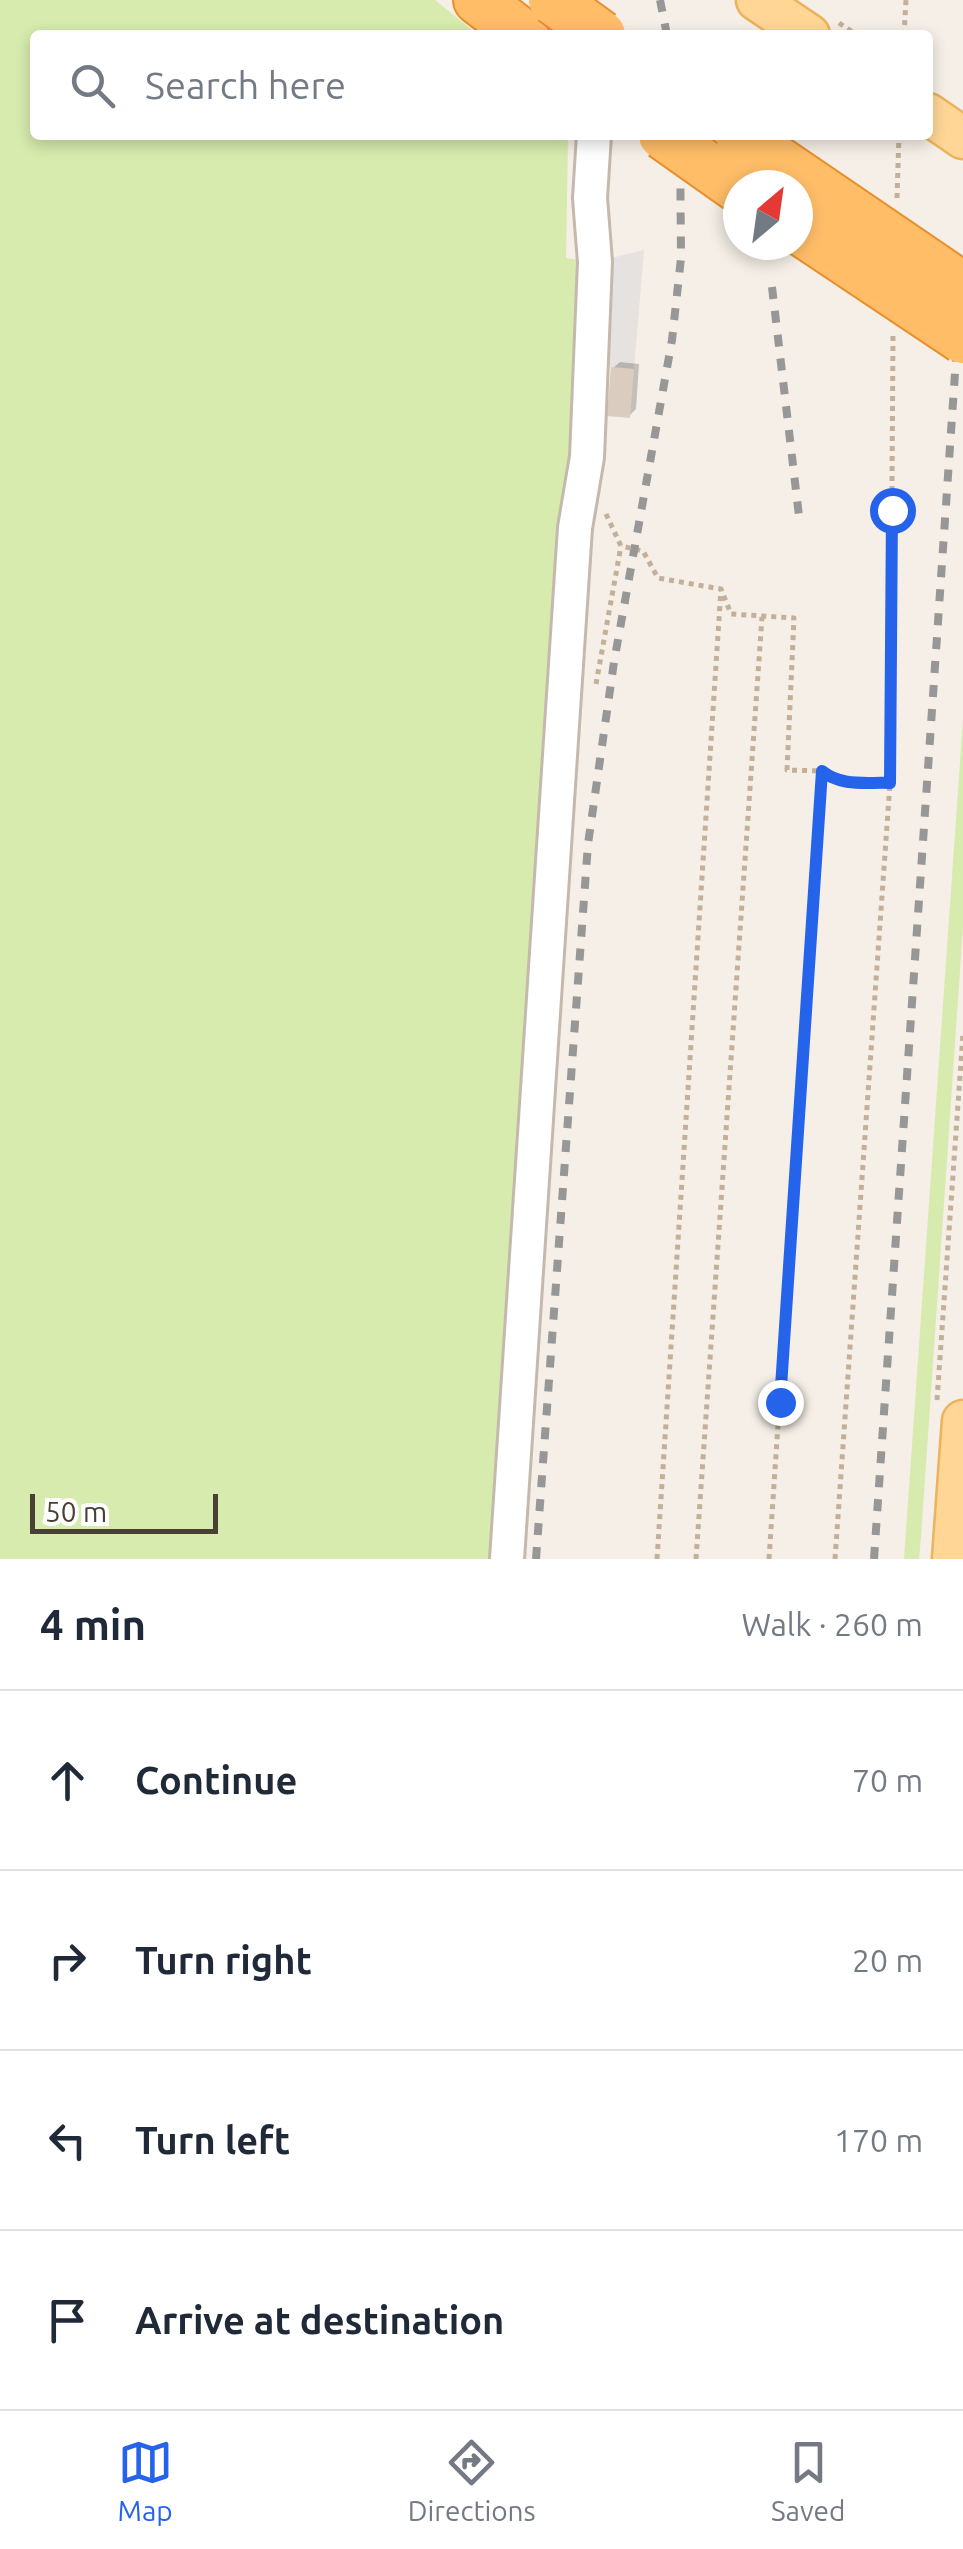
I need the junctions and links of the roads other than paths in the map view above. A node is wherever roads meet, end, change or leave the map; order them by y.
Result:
1 (478, 0) edge
2 (552, 0) edge
3 (602, 0) edge
4 (757, 0) edge
5 (517, 30) edge
6 (593, 30) edge
7 (600, 30) edge
8 (802, 30) edge
9 (933, 117) edge
10 (963, 138) edge
11 (594, 140) edge
12 (671, 140) edge
13 (747, 140) edge
14 (723, 177) edge
15 (813, 239) edge
16 (963, 287) edge
17 (963, 339) edge
18 (950, 1412) edge
19 (507, 1559) edge
20 (953, 1559) edge

1 - 5 highway
2 - 6 highway, bridge
3 - 7 lane
4 - 8 main road
9 - 10 main road
11 - 19 lane
12 - 14 highway, bridge
13 - 16 highway, bridge
15 - 17 highway, bridge
18 - 20 main road

